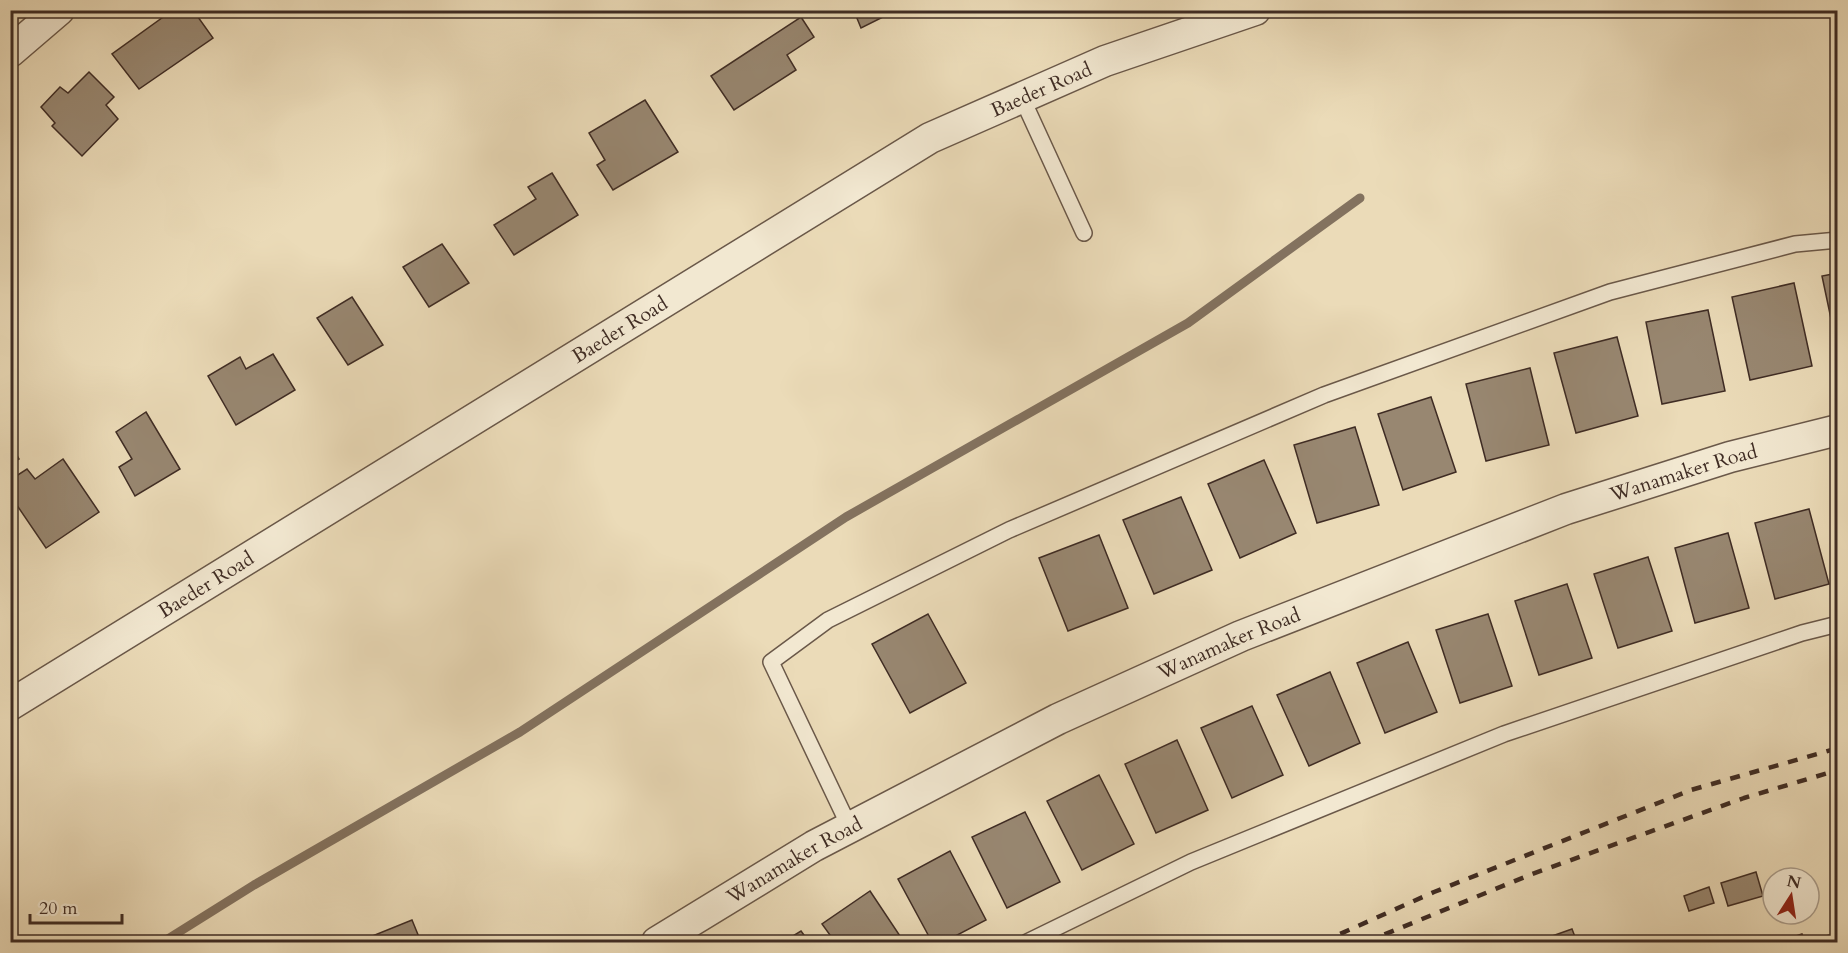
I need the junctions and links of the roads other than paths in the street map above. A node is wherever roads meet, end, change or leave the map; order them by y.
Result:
1 (58, 10) edge
2 (1255, 10) edge
3 (10, 52) edge
4 (1022, 98) junction
5 (1084, 233) dead end
6 (1838, 240) edge
7 (1838, 430) edge
8 (1838, 624) edge
9 (10, 705) edge
10 (849, 828) junction
11 (657, 942) edge
12 (1028, 942) edge

1 - 3 street
2 - 4 street, Baeder Road
4 - 5 lane
4 - 9 street, Baeder Road
6 - 10 lane
7 - 10 street, Wanamaker Road
8 - 12 lane
10 - 11 street, Wanamaker Road

